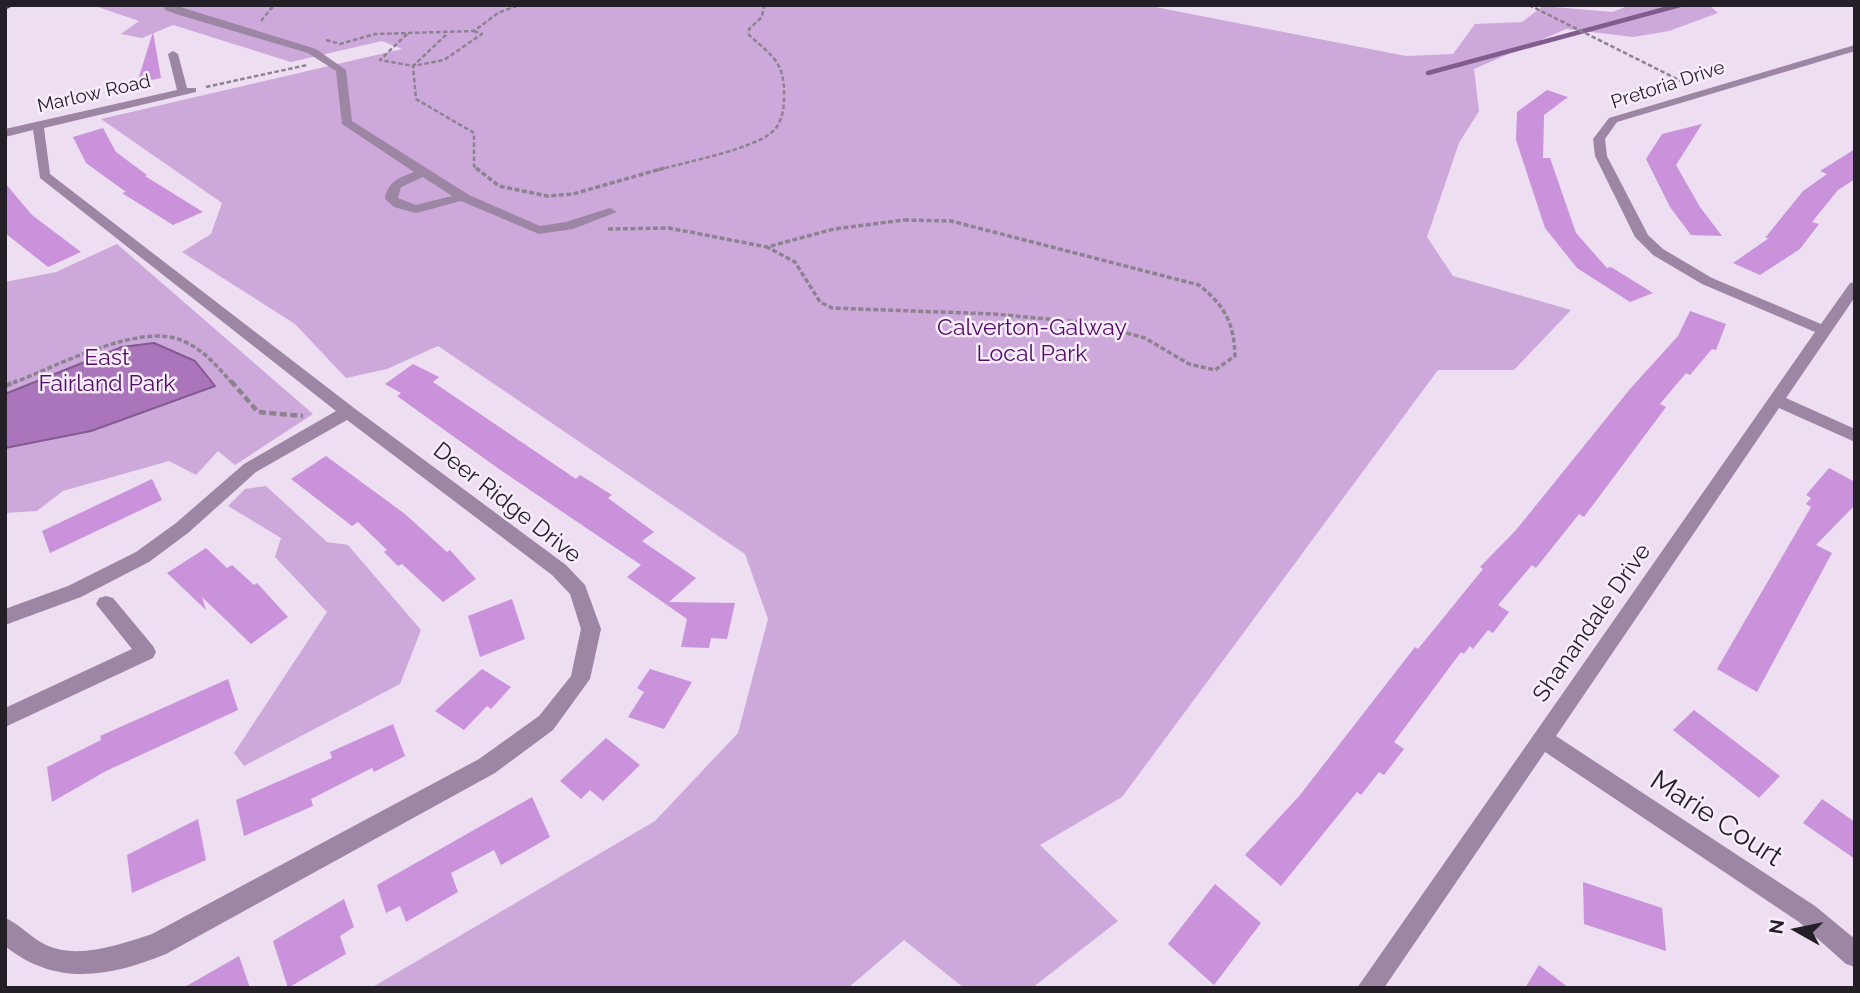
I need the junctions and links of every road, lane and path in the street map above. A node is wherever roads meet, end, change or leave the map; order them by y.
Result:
1 (10, 5) edge
2 (169, 5) edge
3 (274, 5) edge
4 (519, 5) edge
5 (764, 5) edge
6 (1529, 5) edge
7 (5, 7) edge
8 (188, 9) edge
9 (274, 25) dead end
10 (474, 31) junction
11 (448, 33) junction
12 (408, 34) junction
13 (327, 40) dead end
14 (348, 43) junction
15 (1855, 48) edge
16 (173, 54) dead end
17 (324, 60) junction
18 (413, 66) junction
19 (188, 91) junction
20 (1704, 92) junction
21 (38, 125) junction
22 (5, 133) edge
23 (422, 173) junction
24 (461, 197) junction
25 (610, 212) dead end
26 (590, 218) junction
27 (767, 247) junction
28 (1855, 286) edge
29 (1824, 330) junction
30 (5, 386) edge
31 (1777, 401) junction
32 (339, 417) junction
33 (1855, 436) edge
34 (106, 604) dead end
35 (5, 617) edge
36 (5, 718) edge
37 (1541, 738) junction
38 (5, 930) edge
39 (1855, 955) edge
40 (1368, 988) edge

1 - 7 main road
2 - 8 street
3 - 9 path
4 - 10 path
5 - 18 path
6 - 20 path
8 - 17 street
10 - 11 path
10 - 18 path
11 - 12 path
11 - 18 path
12 - 14 path
12 - 18 path
13 - 14 path
14 - 17 path
15 - 20 street, Pretoria Drive
16 - 19 street
17 - 19 path
17 - 23 street
19 - 21 street, Marlow Road
20 - 29 street, Pretoria Drive
21 - 22 street, Marlow Road
21 - 32 street, Deer Ridge Drive
23 - 24 street
23 - 24 street
24 - 26 street
25 - 26 street
26 - 27 path
27 - 27 path
28 - 29 street, Shanandale Drive
29 - 31 street, Shanandale Drive
30 - 32 path
31 - 33 street
31 - 37 street, Shanandale Drive
32 - 35 street
32 - 38 street, Deer Ridge Drive
34 - 36 street
37 - 39 street, Marie Court
37 - 40 street, Shanandale Drive

